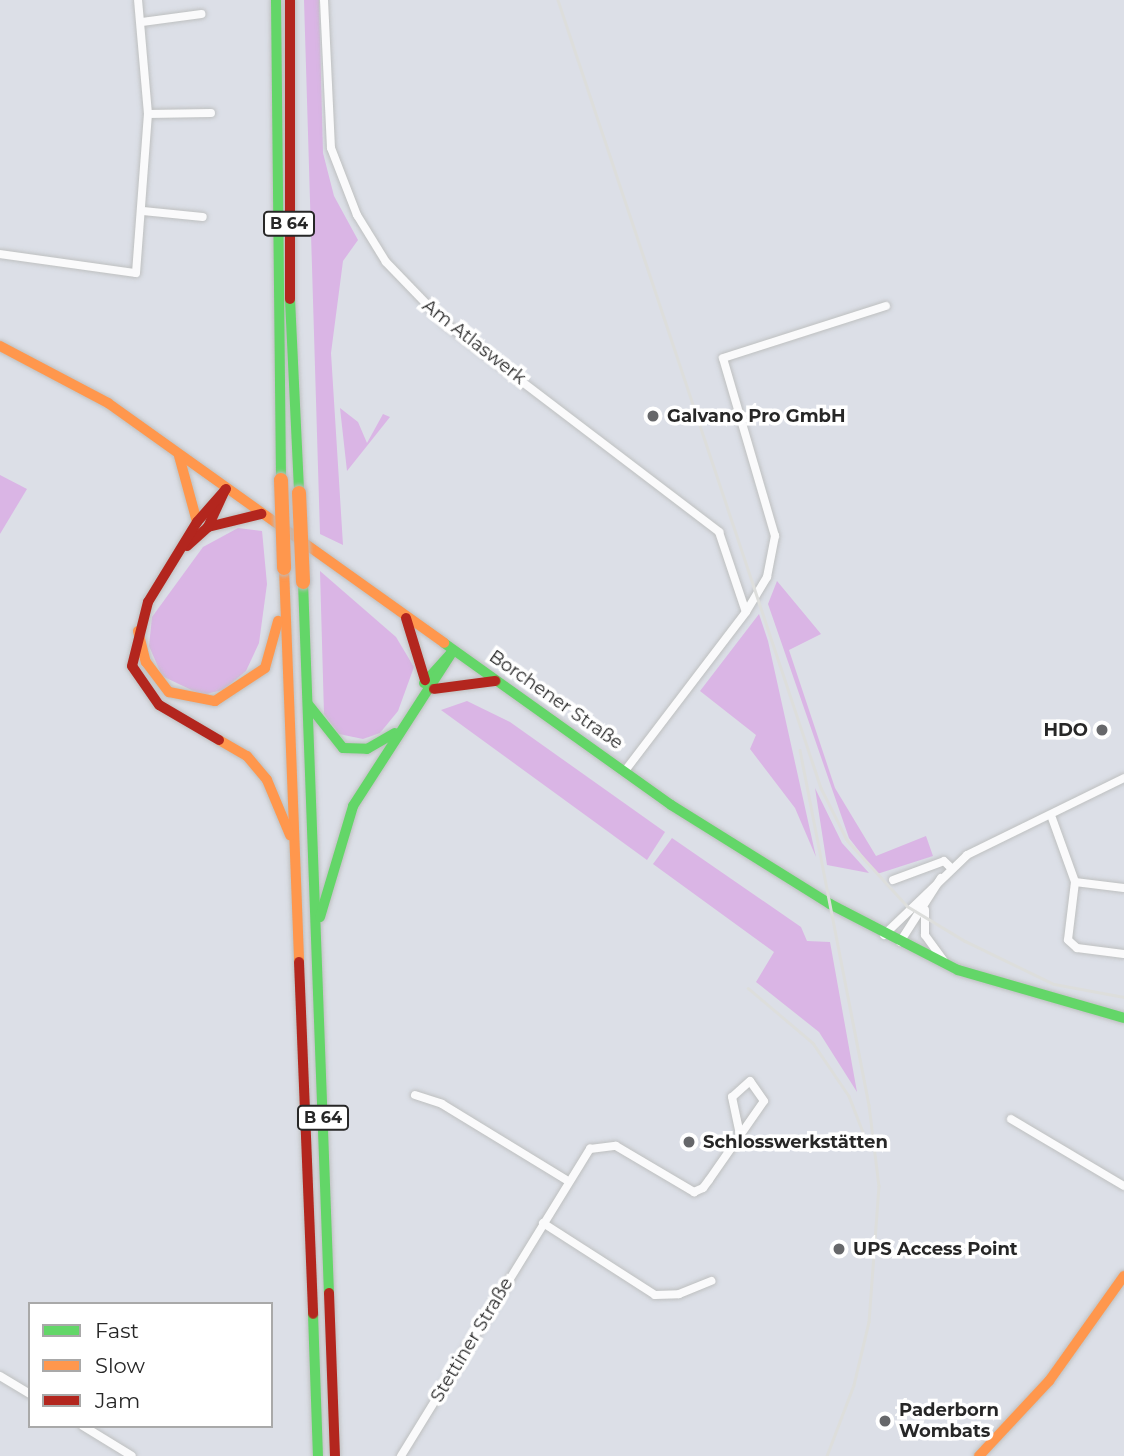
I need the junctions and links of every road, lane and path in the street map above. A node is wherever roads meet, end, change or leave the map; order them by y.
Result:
1 (138, 0) edge
2 (276, 0) edge
3 (290, 0) edge
4 (324, 0) edge
5 (201, 14) dead end
6 (142, 22) junction
7 (211, 113) dead end
8 (149, 114) junction
9 (144, 211) junction
10 (203, 217) dead end
11 (0, 254) edge
12 (886, 306) dead end
13 (0, 346) edge
14 (178, 456) junction
15 (226, 489) junction
16 (261, 514) junction
17 (202, 524) junction
18 (284, 568) junction
19 (746, 612) junction
20 (406, 618) junction
21 (138, 627) junction
22 (453, 651) junction
23 (495, 681) junction
24 (430, 684) junction
25 (307, 702) junction
26 (396, 733) junction
27 (624, 772) junction
28 (1124, 778) edge
29 (1052, 818) junction
30 (295, 846) junction
31 (947, 870) junction
32 (893, 880) dead end
33 (1075, 883) junction
34 (1124, 888) edge
35 (925, 907) junction
36 (316, 935) junction
37 (884, 935) junction
38 (900, 943) junction
39 (1124, 954) edge
40 (946, 964) junction
41 (1124, 1018) edge
42 (415, 1095) dead end
43 (1011, 1119) dead end
44 (740, 1136) junction
45 (568, 1181) junction
46 (1124, 1186) edge
47 (543, 1223) junction
48 (1124, 1276) edge
49 (711, 1280) dead end
50 (0, 1376) edge
51 (28, 1393) edge
52 (86, 1428) edge
53 (132, 1456) edge
54 (318, 1456) edge
55 (335, 1456) edge
56 (401, 1456) edge
57 (979, 1456) edge

1 - 6 street
2 - 18 main road, B 64, bridge
3 - 25 main road, B 64, bridge
4 - 19 street, Am Atlaswerk
5 - 6 street
6 - 8 street
7 - 8 street
8 - 9 street
9 - 10 street
9 - 11 street
12 - 19 street
13 - 14 main road, Borchener Straße
14 - 15 main road, Borchener Straße
14 - 17 main road
15 - 16 main road, Borchener Straße
15 - 17 main road
16 - 17 main road
16 - 20 main road, Borchener Straße
17 - 21 main road
18 - 21 main road
18 - 30 main road, B 64
19 - 27 street
20 - 22 main road, Borchener Straße
20 - 24 main road
21 - 30 main road
22 - 23 main road, Borchener Straße
22 - 24 main road
23 - 24 main road
23 - 27 main road, Borchener Straße
24 - 26 main road
25 - 26 main road
25 - 36 main road, B 64
26 - 36 main road
27 - 37 main road, Borchener Straße
28 - 29 street
29 - 31 street
29 - 33 street
30 - 54 main road, B 64
31 - 32 street
31 - 35 street
31 - 37 street
33 - 34 street
33 - 39 street
35 - 38 street
35 - 40 street
36 - 55 main road, B 64
37 - 38 main road, Borchener Straße
38 - 40 main road, Borchener Straße
40 - 41 main road, Borchener Straße
42 - 45 street
43 - 46 street
44 - 44 street, Stettiner Straße
44 - 45 street, Stettiner Straße
45 - 47 street, Stettiner Straße
47 - 49 street
47 - 56 street, Stettiner Straße
48 - 57 main road
50 - 51 street
52 - 53 street

